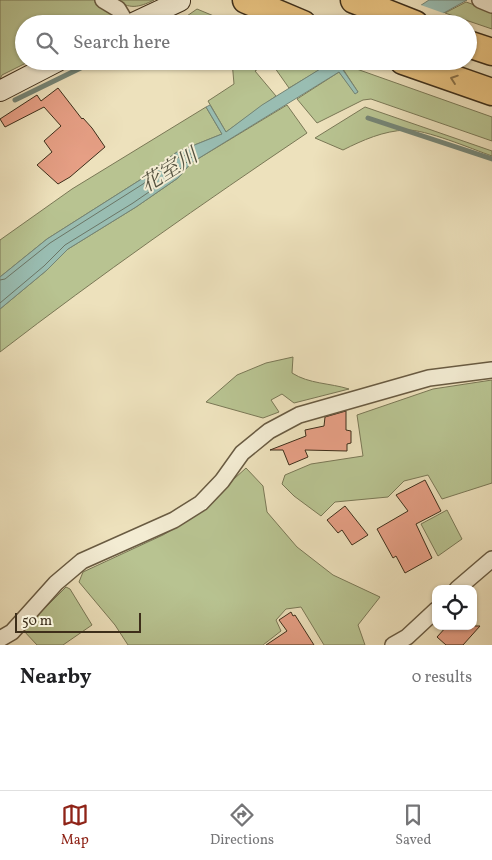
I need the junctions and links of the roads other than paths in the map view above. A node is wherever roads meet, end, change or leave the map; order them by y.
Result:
1 (103, 0) edge
2 (246, 0) edge
3 (355, 0) edge
4 (480, 0) edge
5 (180, 1) edge
6 (492, 5) edge
7 (122, 15) edge
8 (151, 15) edge
9 (282, 15) edge
10 (392, 15) edge
11 (477, 47) edge
12 (492, 52) edge
13 (41, 70) edge
14 (428, 70) edge
15 (0, 91) edge
16 (492, 92) edge
17 (492, 370) edge
18 (492, 559) edge
19 (462, 585) edge
20 (432, 614) edge
21 (0, 639) edge
22 (408, 641) edge
23 (393, 645) edge

1 - 7 street
2 - 9 highway
3 - 10 highway
4 - 6 street
5 - 8 street
11 - 12 highway
13 - 15 street
16 -> 14 highway
17 - 21 street
18 - 19 street
20 - 22 street
22 - 23 street

